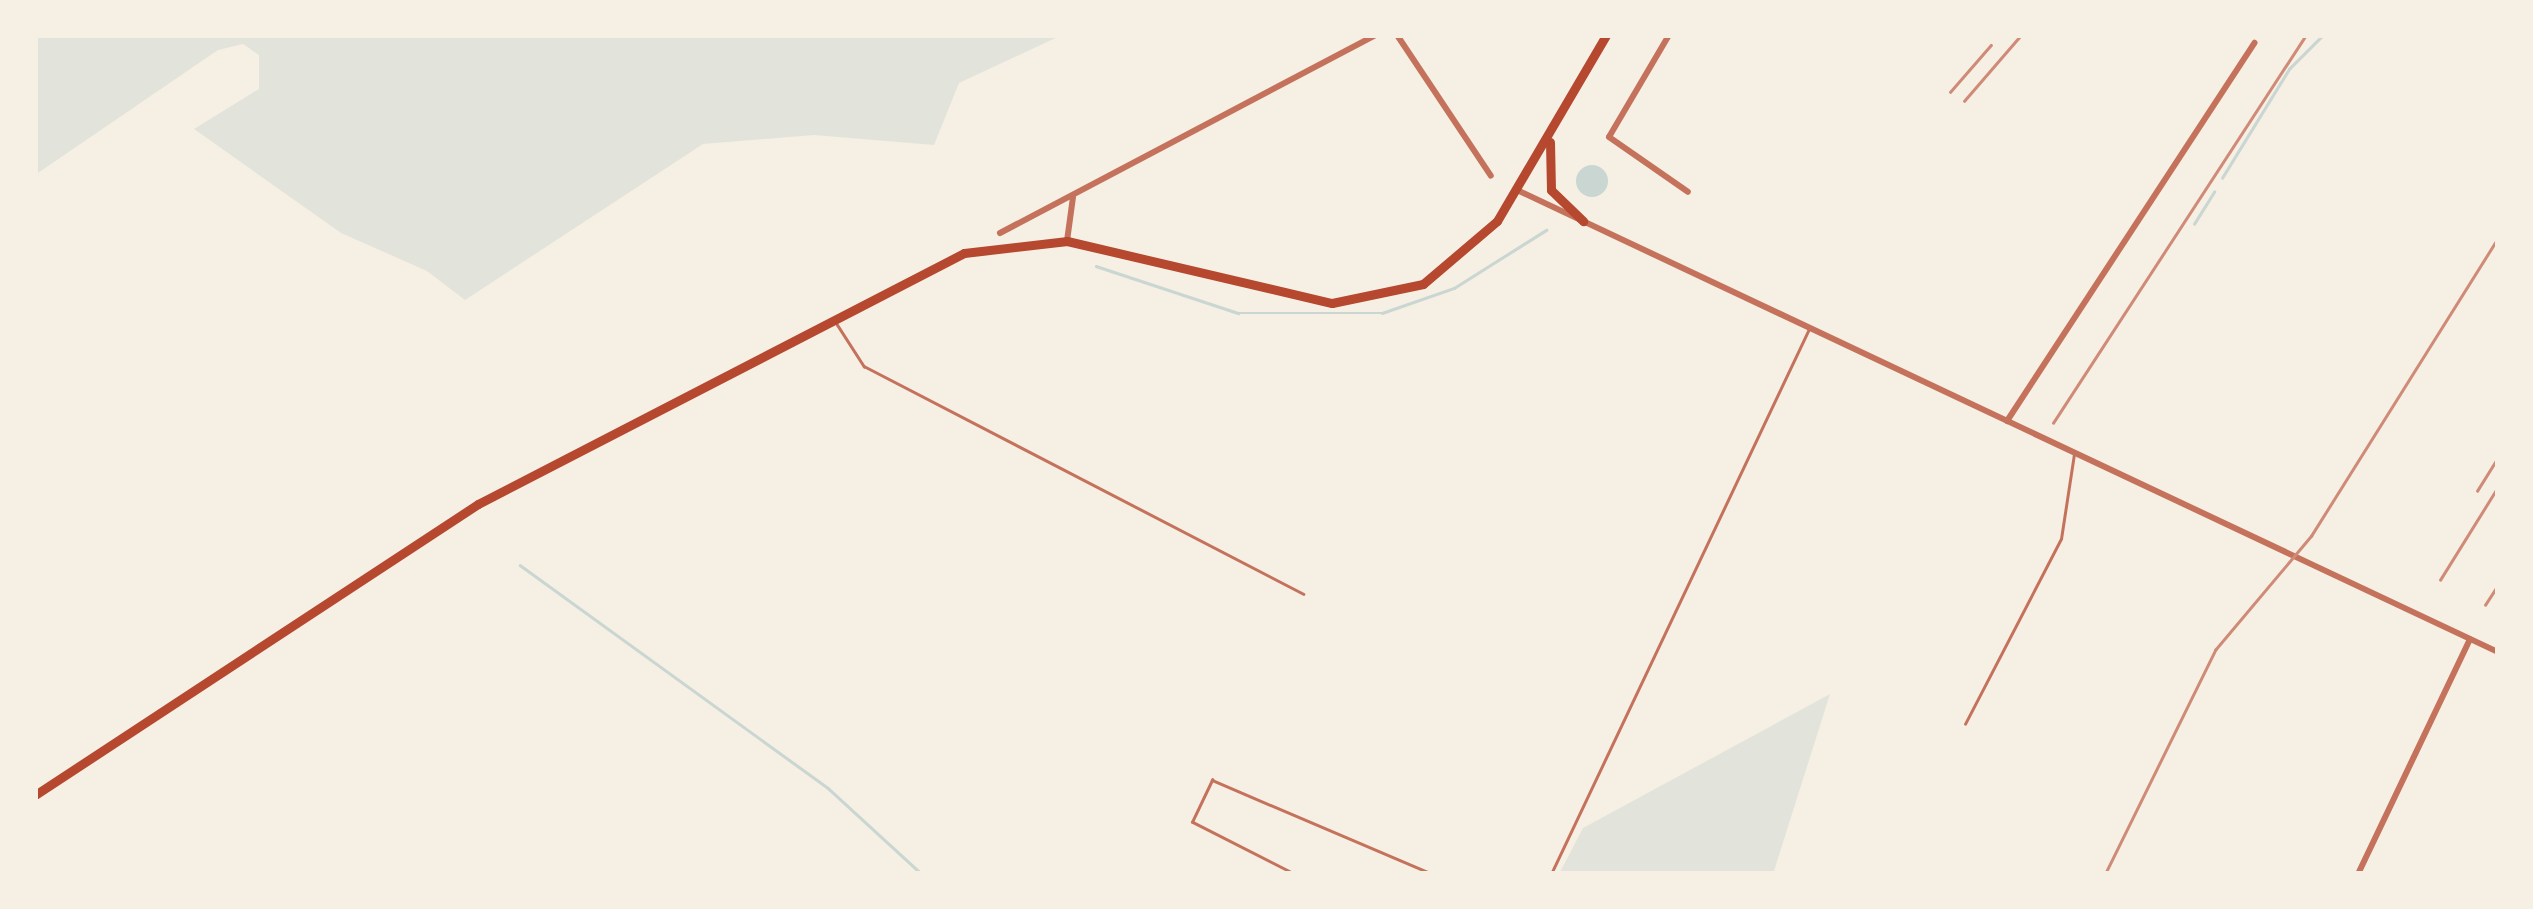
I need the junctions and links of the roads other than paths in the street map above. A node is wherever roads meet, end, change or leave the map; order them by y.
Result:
1 (1376, 35) edge
2 (1397, 35) edge
3 (1606, 35) edge
4 (1669, 35) edge
5 (2254, 44) dead end
6 (1555, 125) junction
7 (1491, 176) dead end
8 (1517, 190) junction
9 (1688, 192) dead end
10 (1074, 196) junction
11 (1583, 221) junction
12 (1000, 233) dead end
13 (1067, 241) junction
14 (834, 319) junction
15 (1810, 328) junction
16 (2007, 421) junction
17 (2074, 452) junction
18 (1303, 594) dead end
19 (2470, 639) junction
20 (2498, 652) edge
21 (1965, 724) dead end
22 (35, 795) edge
23 (1294, 874) edge
24 (1432, 874) edge
25 (1551, 874) edge
26 (2358, 874) edge

1 - 10 street
2 - 7 street
3 - 6 main road
4 - 9 street
5 - 16 street
6 - 8 main road
6 - 11 main road
8 - 11 street
8 - 13 main road
10 - 12 street
10 - 13 street
11 - 15 street
13 - 14 main road
14 - 18 lane
14 - 22 main road
15 - 16 street
15 - 25 lane
16 - 17 street
17 - 19 street
17 - 21 lane
19 - 20 street
19 - 26 street
23 - 24 lane

